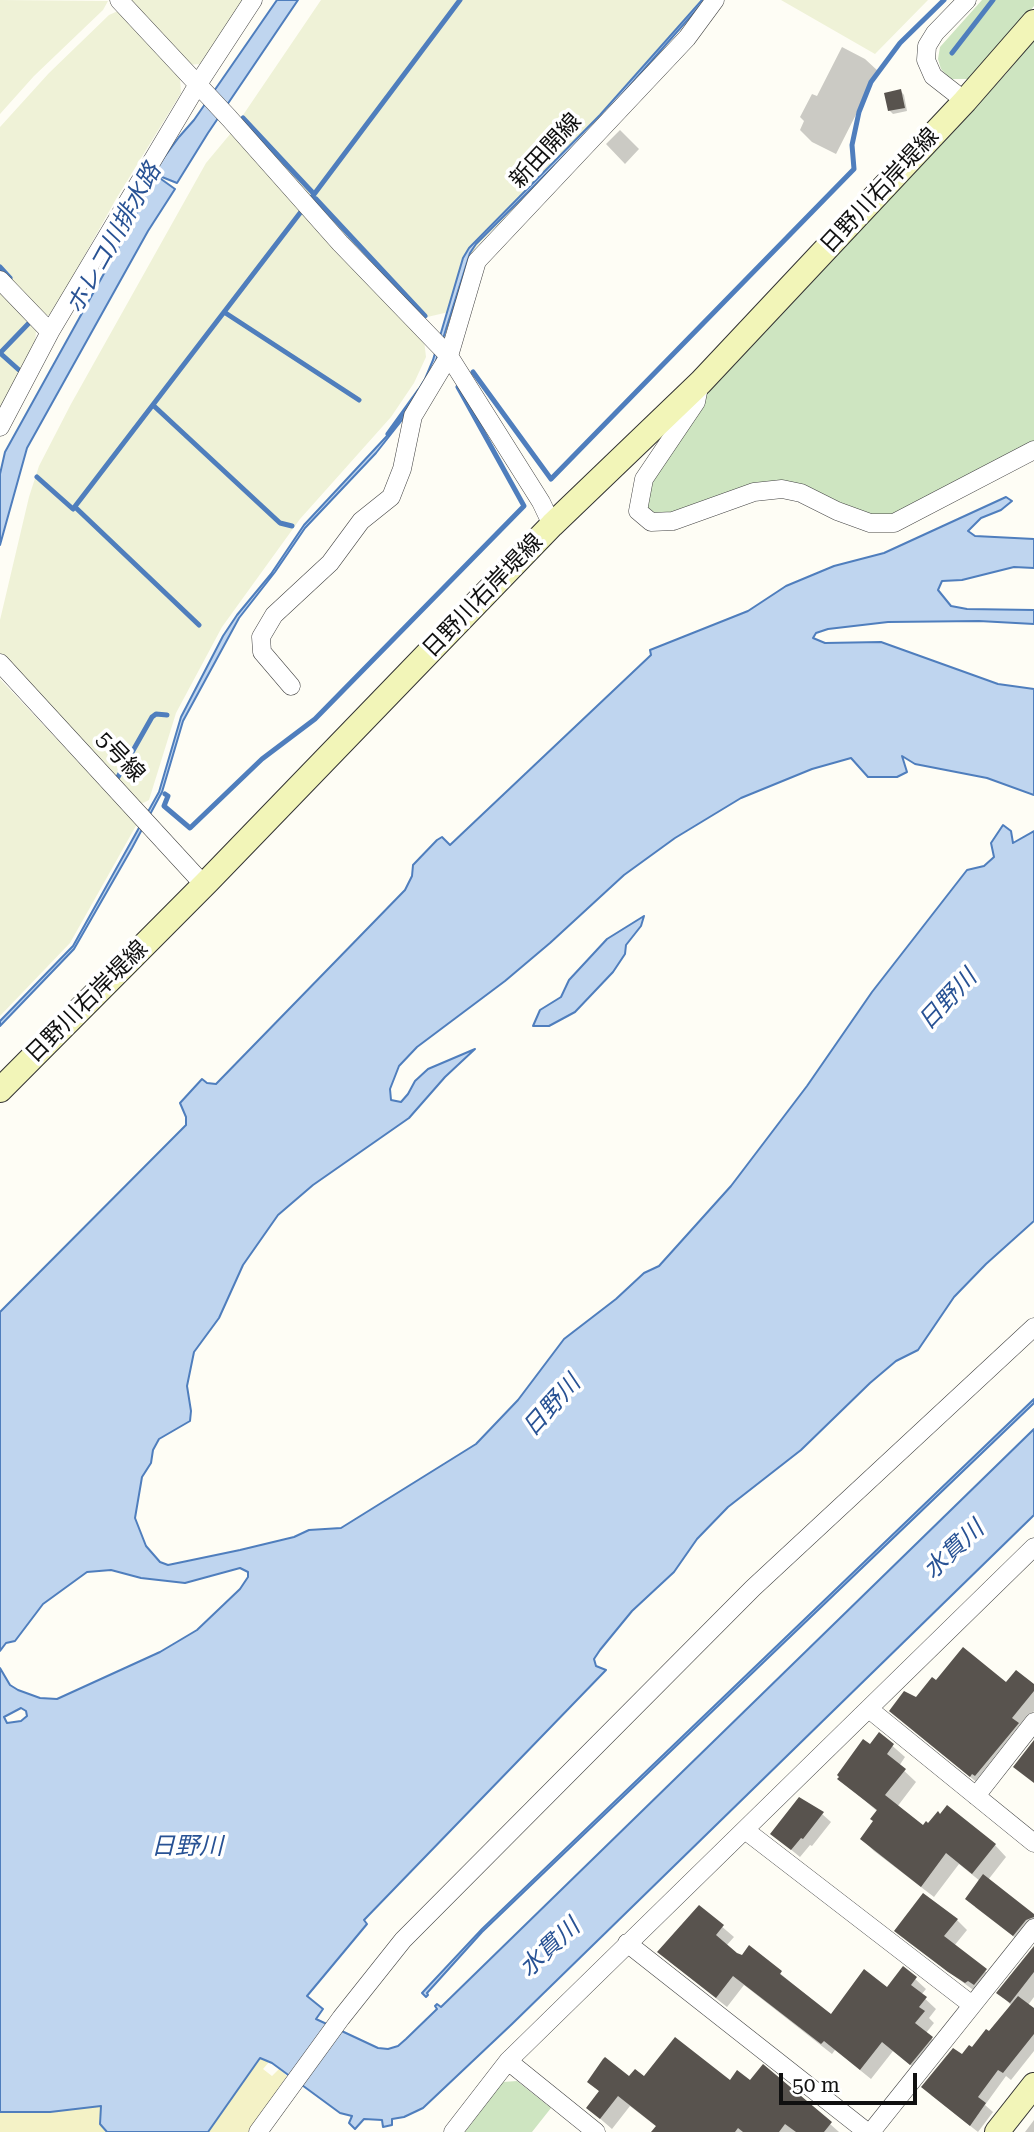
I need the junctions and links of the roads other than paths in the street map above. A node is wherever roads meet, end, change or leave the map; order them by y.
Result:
1 (119, 0) edge
2 (253, 0) edge
3 (715, 0) edge
4 (967, 0) edge
5 (1034, 22) edge
6 (201, 89) junction
7 (965, 101) junction
8 (0, 280) edge
9 (50, 332) junction
10 (449, 356) junction
11 (701, 382) junction
12 (0, 427) edge
13 (1034, 450) edge
14 (552, 525) junction
15 (0, 663) edge
16 (291, 686) dead end
17 (204, 885) junction
18 (0, 1090) edge
19 (1034, 1327) edge
20 (1034, 1547) edge
21 (869, 1709) junction
22 (1034, 1722) edge
23 (976, 1796) junction
24 (745, 1830) junction
25 (1034, 1843) edge
26 (1034, 1928) edge
27 (627, 1943) junction
28 (972, 2005) junction
29 (508, 2061) junction
30 (1034, 2085) edge
31 (258, 2132) edge
32 (453, 2132) edge
33 (596, 2132) edge
34 (869, 2132) edge
35 (997, 2132) edge

1 - 6 street
2 - 6 street
3 - 10 street, 新田開線
4 - 7 street
5 - 7 street, 日野川右岸堤線
6 - 9 street
6 - 10 street
7 - 11 street, 日野川右岸堤線
8 - 9 street
9 - 12 street
10 - 14 street
10 - 16 street, 新田開線
11 - 13 street
11 - 14 street, 日野川右岸堤線
14 - 17 street, 日野川右岸堤線
15 - 17 street, 5号線
17 - 18 street, 日野川右岸堤線
19 - 31 street
20 - 21 street
21 - 23 street
21 - 24 street
22 - 23 street
23 - 25 street
24 - 27 street
24 - 28 street
26 - 28 street
27 - 29 street
27 - 34 street
28 - 34 street
29 - 32 street
29 - 33 street
30 - 35 street

